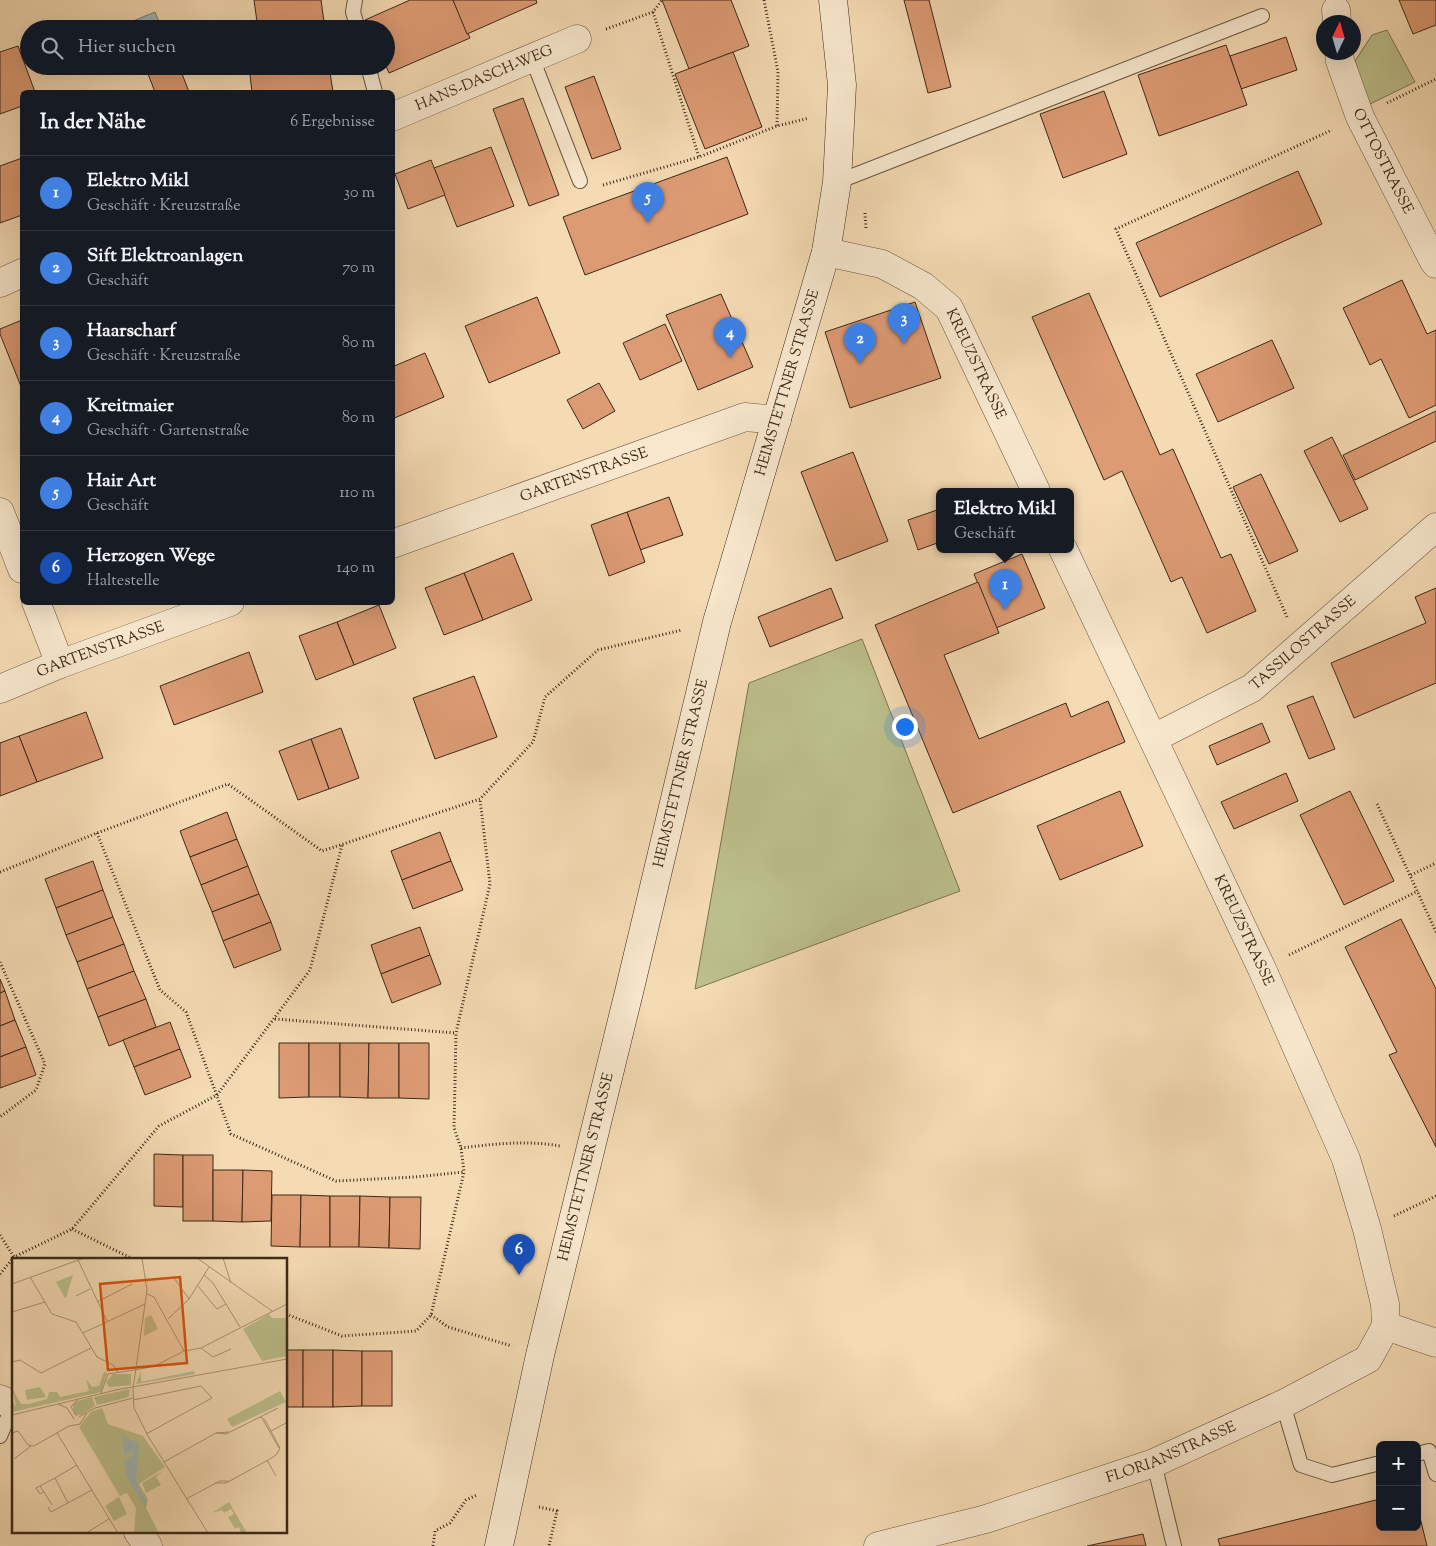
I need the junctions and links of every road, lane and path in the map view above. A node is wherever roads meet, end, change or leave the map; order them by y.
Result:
1 (355, 0) edge
2 (662, 0) edge
3 (764, 0) edge
4 (833, 0) edge
5 (653, 12) junction
6 (1262, 16) dead end
7 (355, 20) edge
8 (577, 39) joint
9 (532, 58) junction
10 (1340, 60) edge
11 (370, 75) edge
12 (1436, 79) edge
13 (374, 90) edge
14 (841, 110) junction
15 (395, 116) edge
16 (1360, 117) junction
17 (777, 126) junction
18 (699, 157) junction
19 (580, 181) joint
20 (837, 182) junction
21 (826, 252) junction
22 (1436, 264) edge
23 (20, 274) edge
24 (0, 283) edge
25 (777, 420) junction
26 (1035, 488) edge
27 (0, 512) edge
28 (1436, 527) edge
29 (395, 543) edge
30 (1066, 553) edge
31 (20, 564) edge
32 (37, 605) edge
33 (222, 605) edge
34 (717, 622) junction
35 (1300, 645) junction
36 (60, 664) junction
37 (0, 689) edge
38 (1154, 738) junction
39 (480, 799) junction
40 (1377, 804) dead end
41 (97, 833) junction
42 (342, 845) junction
43 (1436, 863) edge
44 (0, 872) edge
45 (1411, 875) junction
46 (1418, 891) junction
47 (1436, 932) edge
48 (0, 962) edge
49 (1262, 969) junction
50 (275, 1019) junction
51 (456, 1033) junction
52 (217, 1096) junction
53 (0, 1117) edge
54 (542, 1143) dead end
55 (461, 1148) junction
56 (464, 1172) junction
57 (1436, 1196) edge
58 (72, 1229) junction
59 (1367, 1229) junction
60 (0, 1235) edge
61 (14, 1257) joint
62 (131, 1258) edge
63 (12, 1259) edge
64 (0, 1274) edge
65 (288, 1315) edge
66 (431, 1315) junction
67 (1386, 1326) junction
68 (493, 1340) dead end
69 (1436, 1343) edge
70 (9, 1403) edge
71 (1283, 1404) junction
72 (0, 1436) edge
73 (1421, 1453) edge
74 (1154, 1463) junction
75 (1376, 1464) edge
76 (1436, 1474) edge
77 (479, 1494) dead end
78 (534, 1506) dead end
79 (139, 1534) edge
80 (148, 1546) edge
81 (433, 1546) edge
82 (500, 1546) edge
83 (549, 1546) edge
84 (878, 1546) edge
85 (1174, 1546) edge

1 - 7 lane
2 - 5 path
3 - 17 path
4 - 14 street, HEIMSTETTNER STRASSE
5 - 8 path
5 - 18 path
6 - 20 lane
8 - 9 street, HANS-DASCH-WEG
9 - 15 street, HANS-DASCH-WEG
9 - 19 lane
10 - 16 street, OTTOSTRASSE
11 - 13 lane
12 - 16 path
14 - 17 path
14 - 20 street, HEIMSTETTNER STRASSE
16 - 22 street, OTTOSTRASSE
16 - 35 path
17 - 18 path
18 - 19 path
20 - 21 street, HEIMSTETTNER STRASSE
21 - 25 street, HEIMSTETTNER STRASSE
21 - 26 street, KREUZSTRASSE
23 - 24 street
25 - 29 street, GARTENSTRASSE
25 - 34 street, HEIMSTETTNER STRASSE
27 - 31 street
28 - 35 street, TASSILOSTRASSE
30 - 38 street, KREUZSTRASSE
32 - 36 street
33 - 36 street, GARTENSTRASSE
34 - 39 path
34 - 82 street, HEIMSTETTNER STRASSE
35 - 38 street, TASSILOSTRASSE
36 - 37 street, GARTENSTRASSE
38 - 49 street, KREUZSTRASSE
39 - 42 path
39 - 51 path
40 - 45 path
41 - 42 path
41 - 44 path
41 - 52 path
42 - 50 path
43 - 45 path
45 - 46 path
46 - 47 path
46 - 49 path
48 - 53 path
49 - 59 street, KREUZSTRASSE
50 - 51 path
50 - 52 path
51 - 55 path
52 - 56 path
52 - 58 path
54 - 55 path
55 - 56 path
56 - 66 path
57 - 59 path
58 - 61 path
58 - 62 path
59 - 67 street, KREUZSTRASSE
60 - 61 path
63 - 64 path
65 - 66 path
66 - 68 path
67 - 69 street
67 - 71 street, FLORIANSTRASSE
70 - 72 lane
71 - 74 street, FLORIANSTRASSE
71 - 75 lane
73 - 76 lane
74 - 84 street, FLORIANSTRASSE
74 - 85 lane
77 - 81 path
78 - 83 path
79 - 80 street

